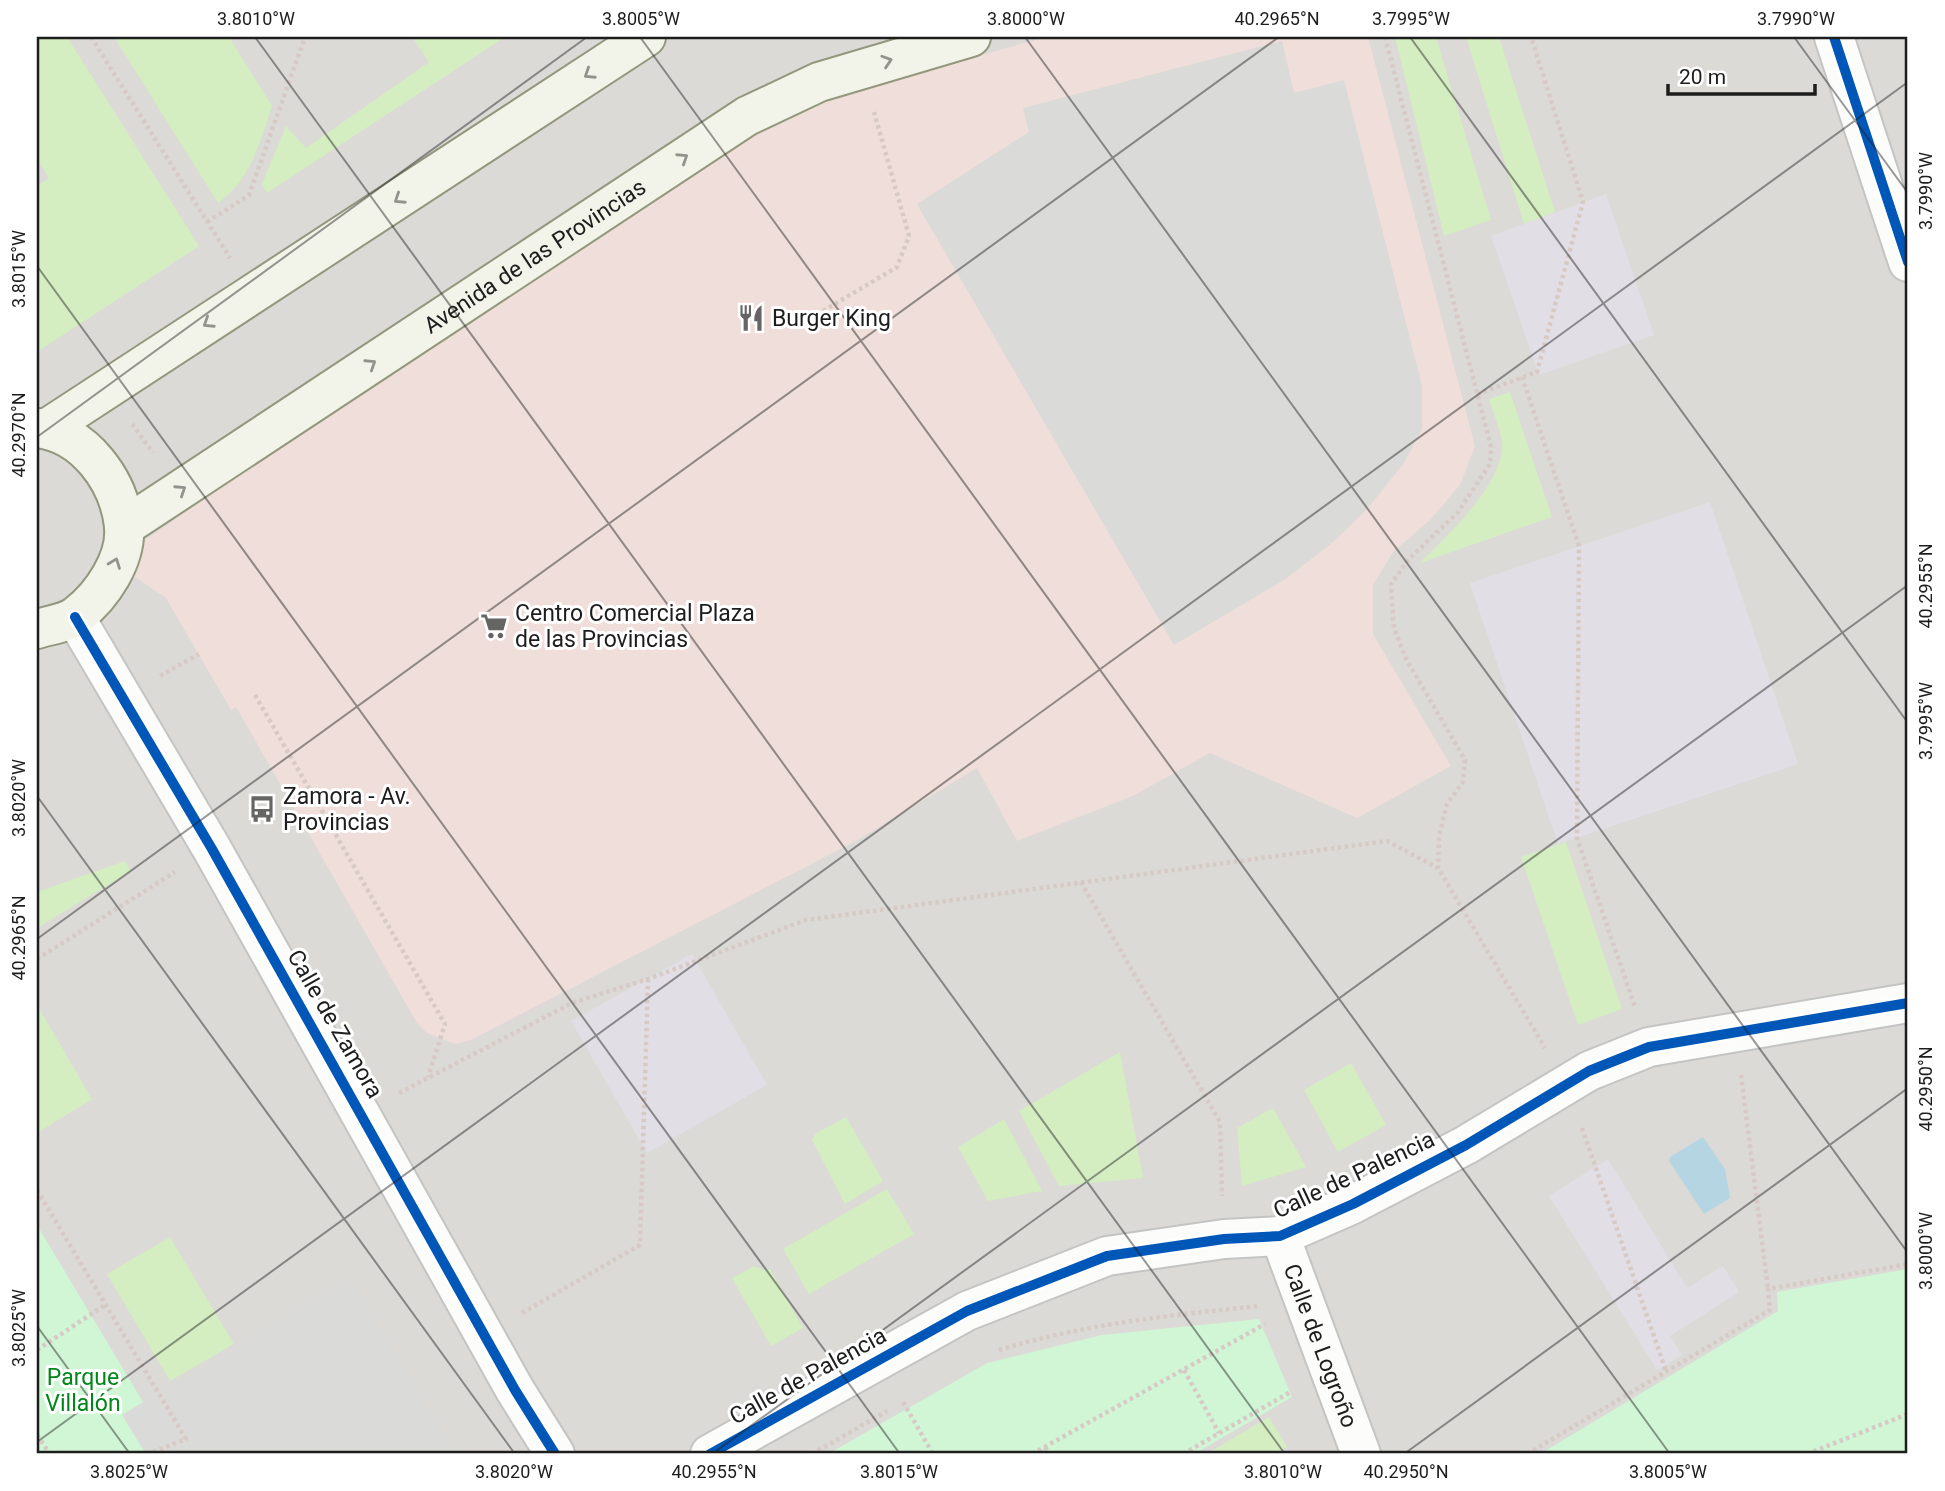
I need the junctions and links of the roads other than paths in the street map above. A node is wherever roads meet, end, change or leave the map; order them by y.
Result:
1 (646, 37) edge
2 (971, 37) edge
3 (1834, 37) edge
4 (1908, 262) edge
5 (41, 429) edge
6 (124, 527) junction
7 (75, 617) junction
8 (37, 629) edge
9 (1908, 1003) edge
10 (1280, 1236) junction
11 (555, 1454) edge
12 (710, 1454) edge
13 (1361, 1454) edge

1 -> 5 main road
6 -> 2 main road, Avenida de las Provincias
3 - 4 street
5 - 6 main road
7 -> 6 main road
7 - 8 main road
7 - 11 street, Calle de Zamora
9 - 10 street, Calle de Palencia
10 - 12 street, Calle de Palencia
10 - 13 street, Calle de Logroño

